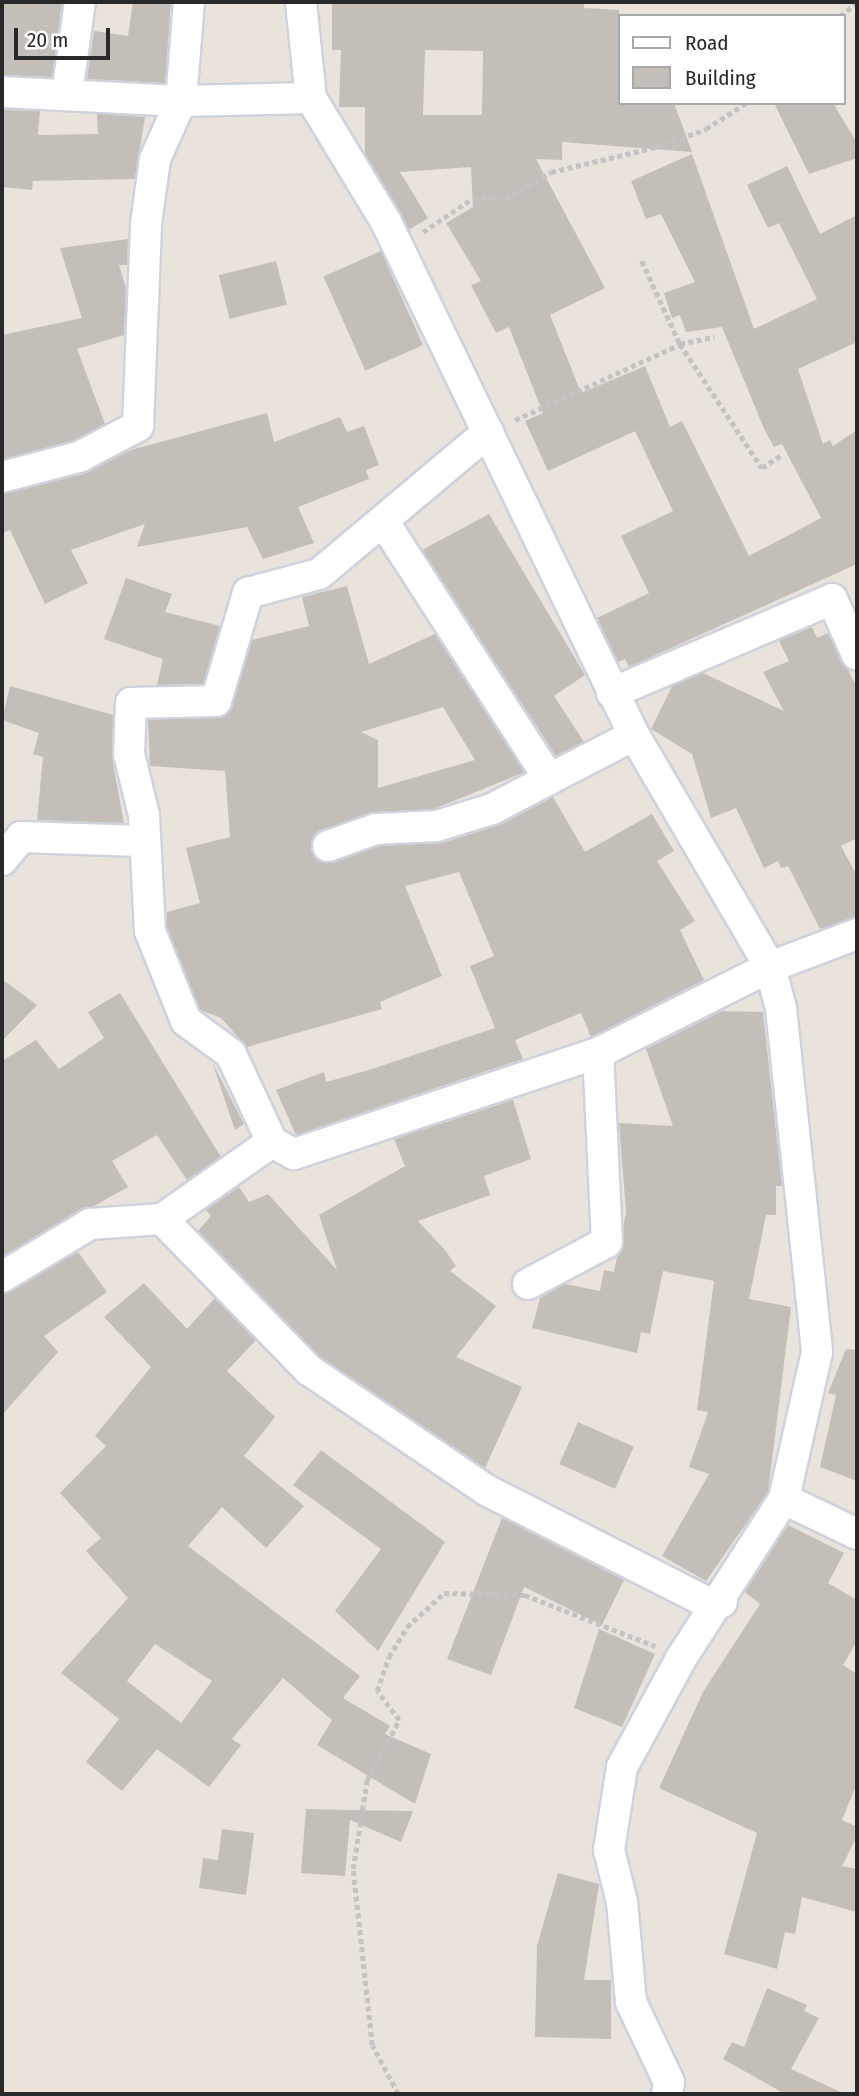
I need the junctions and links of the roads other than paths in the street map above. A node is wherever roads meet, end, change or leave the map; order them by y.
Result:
1 (80, 2) edge
2 (189, 2) edge
3 (301, 2) edge
4 (2, 92) edge
5 (67, 94) junction
6 (311, 98) junction
7 (181, 101) junction
8 (488, 432) junction
9 (2, 477) edge
10 (384, 524) junction
11 (857, 655) edge
12 (612, 693) junction
13 (634, 735) junction
14 (549, 778) junction
15 (141, 841) junction
16 (328, 846) dead end
17 (2, 860) edge
18 (857, 933) edge
19 (771, 967) junction
20 (598, 1052) junction
21 (272, 1142) junction
22 (162, 1219) junction
23 (2, 1277) edge
24 (528, 1284) dead end
25 (784, 1499) junction
26 (857, 1534) edge
27 (722, 1602) junction
28 (667, 2094) edge

1 - 5 street
2 - 7 street
3 - 6 street
4 - 5 street
5 - 7 street
6 - 7 street
6 - 8 street
7 - 9 street
8 - 10 street
8 - 12 street
10 - 14 street
10 - 15 street
11 - 12 street
12 - 13 street
13 - 14 street
13 - 19 street
14 - 16 street
15 - 17 street
15 - 21 street
18 - 19 street
19 - 20 street
19 - 25 street
20 - 21 street
20 - 24 street
21 - 22 street
22 - 23 street
22 - 27 street
25 - 26 street
25 - 27 street
27 - 28 street

